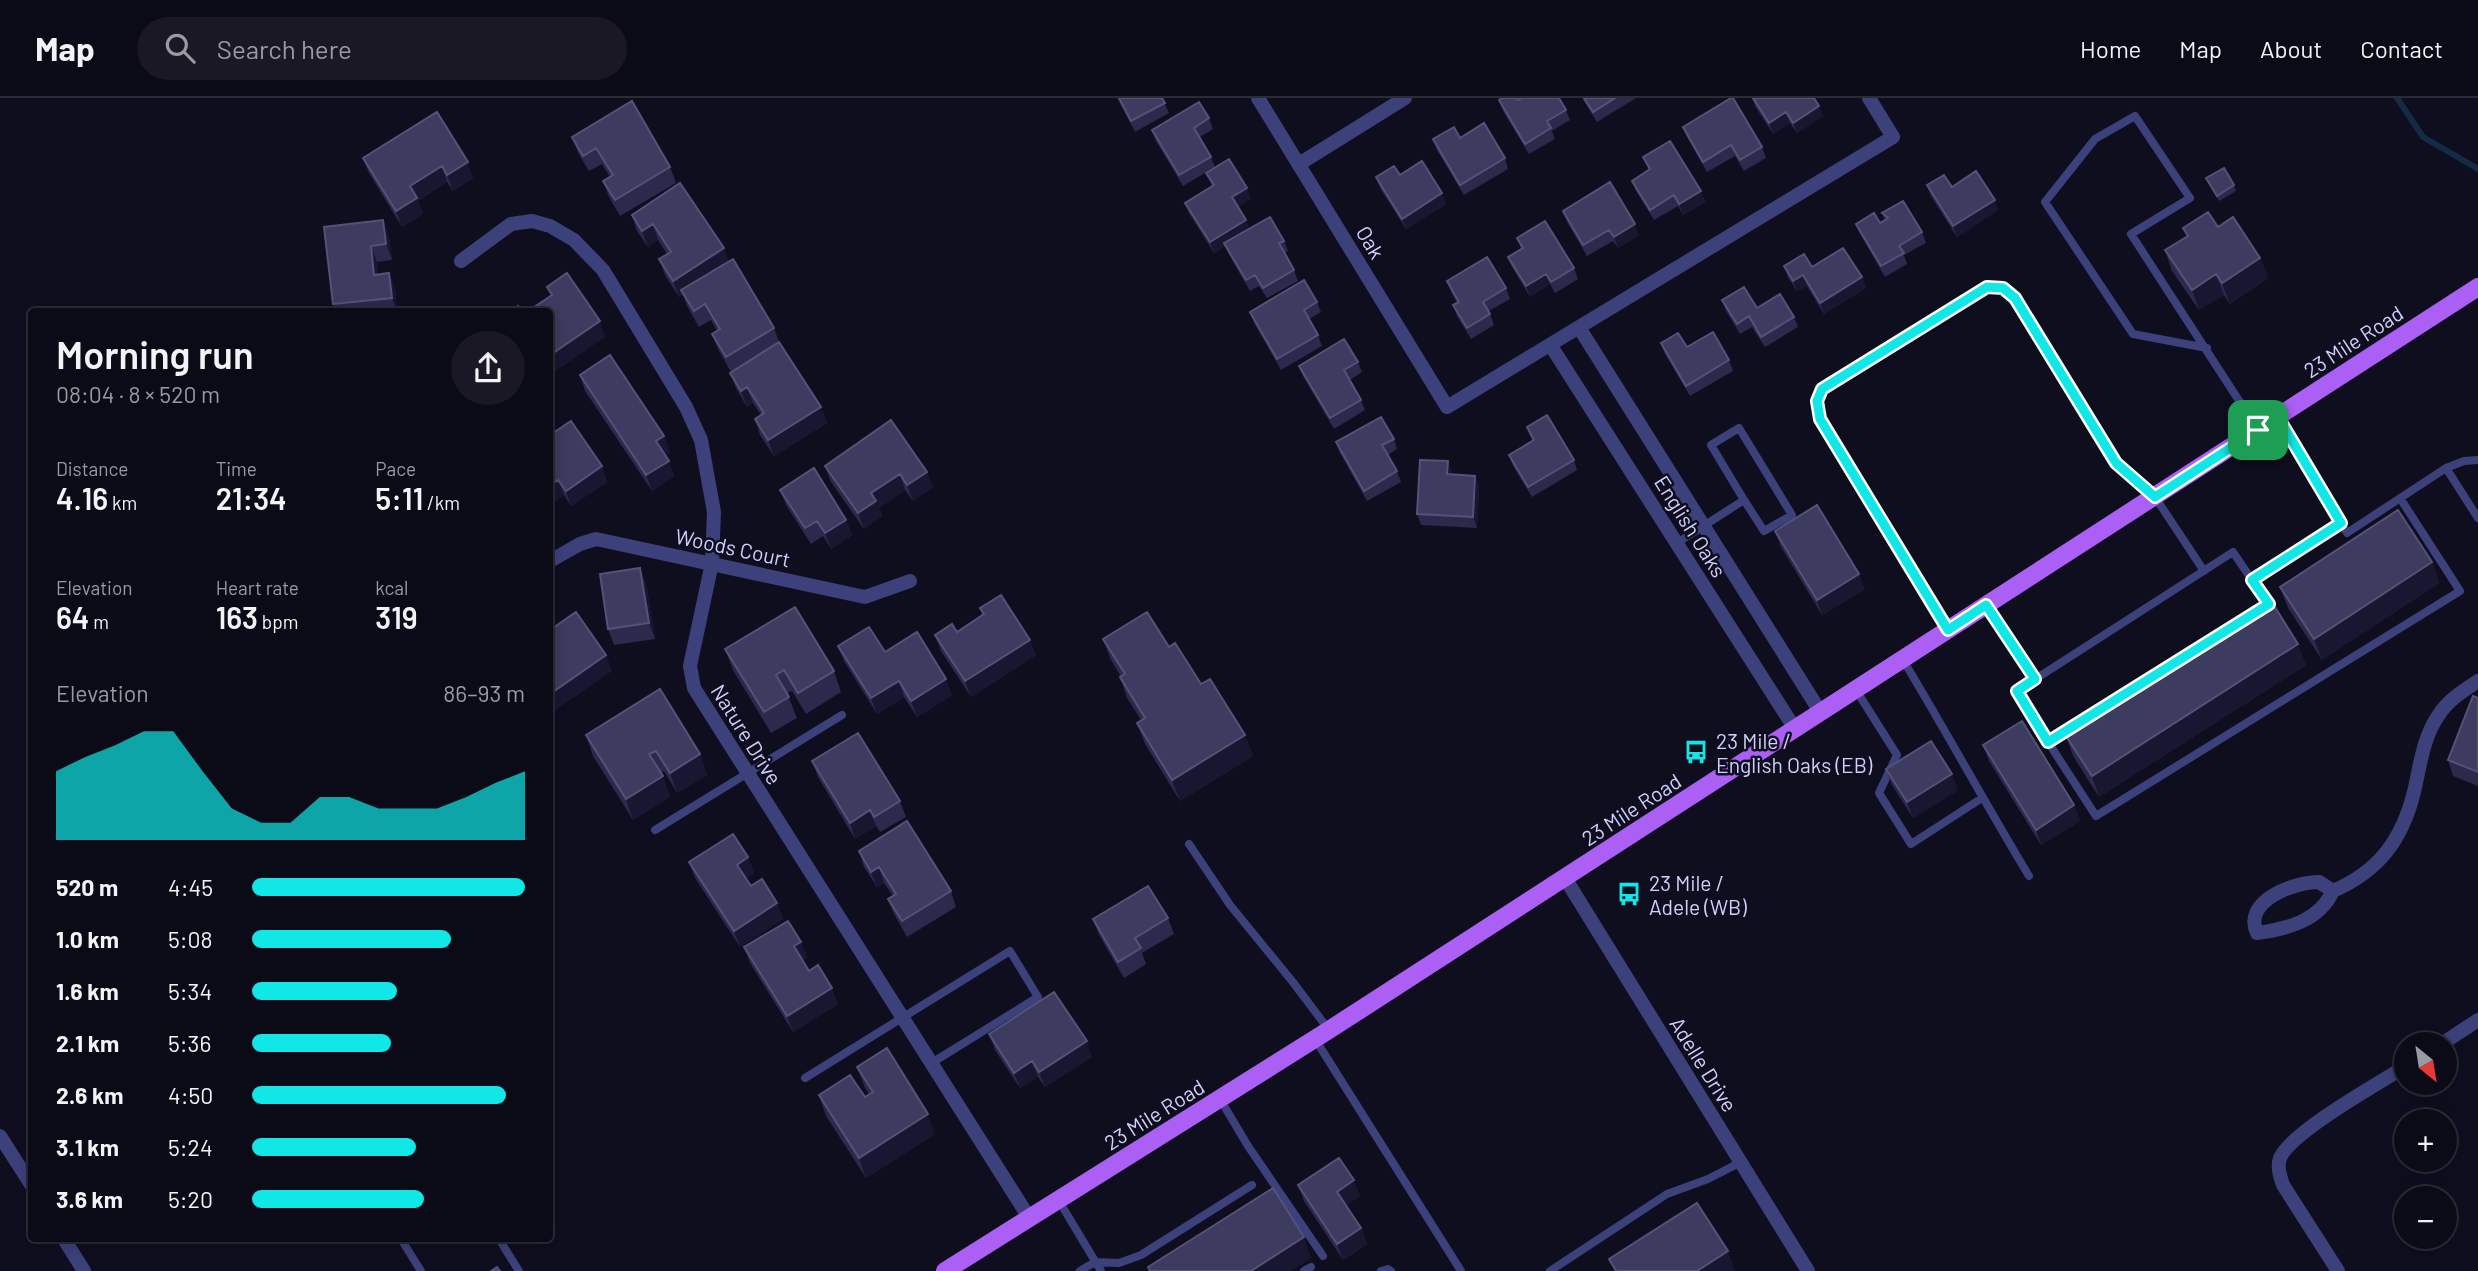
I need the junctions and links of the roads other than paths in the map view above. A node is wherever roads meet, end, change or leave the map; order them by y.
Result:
1 (1258, 98) edge
2 (1405, 98) edge
3 (1869, 98) edge
4 (1299, 164) junction
5 (461, 261) dead end
6 (2478, 287) edge
7 (1580, 329) junction
8 (1550, 346) junction
9 (2207, 348) junction
10 (2278, 417) junction
11 (2258, 430) junction
12 (2478, 460) edge
13 (2446, 468) junction
14 (2155, 497) junction
15 (2400, 498) junction
16 (1744, 500) junction
17 (2478, 518) edge
18 (2341, 523) junction
19 (1703, 525) junction
20 (1677, 543) junction
21 (553, 559) edge
22 (712, 564) junction
23 (2204, 571) junction
24 (2252, 580) junction
25 (910, 581) dead end
26 (1986, 605) junction
27 (1948, 630) junction
28 (1903, 660) junction
29 (2035, 679) junction
30 (2478, 681) edge
31 (1856, 690) junction
32 (1821, 713) junction
33 (842, 715) dead end
34 (1795, 729) junction
35 (2048, 742) junction
36 (747, 775) junction
37 (1982, 799) junction
38 (656, 830) dead end
39 (1189, 844) dead end
40 (2029, 876) dead end
41 (1565, 878) junction
42 (2333, 891) junction
43 (903, 1017) junction
44 (2478, 1020) edge
45 (1322, 1034) junction
46 (2457, 1034) edge
47 (930, 1064) junction
48 (2394, 1074) edge
49 (805, 1078) dead end
50 (1220, 1099) junction
51 (0, 1136) edge
52 (1741, 1162) junction
53 (28, 1180) edge
54 (1252, 1185) dead end
55 (1059, 1201) junction
56 (1030, 1219) junction
57 (66, 1242) edge
58 (403, 1242) edge
59 (501, 1242) edge
60 (1323, 1256) dead end
61 (1095, 1262) junction
62 (84, 1271) edge
63 (421, 1271) edge
64 (519, 1271) edge
65 (945, 1271) edge
66 (1080, 1271) edge
67 (1101, 1271) edge
68 (1381, 1271) edge
69 (1391, 1271) edge
70 (1461, 1271) edge
71 (1550, 1271) edge
72 (1808, 1271) edge
73 (2338, 1271) edge

1 - 4 street, Oak
2 - 4 street
3 - 7 street
4 - 8 street, Oak
5 - 22 street, Nature Drive
6 - 10 main road, 23 Mile Road
7 - 8 street
7 - 19 street, English Oaks
8 - 20 street, English Oaks
9 - 9 lane
9 - 11 lane
10 - 11 main road, 23 Mile Road
10 - 18 lane
11 - 14 main road, 23 Mile Road
12 - 13 lane
13 - 15 lane
13 - 17 lane
14 - 23 lane
14 - 26 main road, 23 Mile Road
14 - 27 lane
15 - 18 lane
15 - 35 lane
16 - 16 lane
16 - 19 lane
18 - 24 lane
19 - 20 lane
19 - 32 street, English Oaks
20 - 34 street, English Oaks
21 - 22 street, Woods Court
22 - 25 street, Woods Court
22 - 36 street, Nature Drive
23 - 24 lane
23 - 29 lane
24 - 35 lane
26 - 27 main road, 23 Mile Road
26 - 29 lane
27 - 28 main road, 23 Mile Road
28 - 31 main road, 23 Mile Road
28 - 37 lane
29 - 35 lane
30 - 42 street
31 - 32 main road, 23 Mile Road
31 - 37 lane
32 - 34 main road, 23 Mile Road
33 - 36 lane
34 - 41 main road, 23 Mile Road
36 - 38 lane
36 - 43 street, Nature Drive
37 - 40 lane
39 - 45 lane
41 - 45 main road, 23 Mile Road
41 - 52 street, Adelle Drive
42 - 42 street
43 - 47 street, Nature Drive
43 - 47 lane
43 - 49 lane
44 - 46 street
45 - 50 main road, 23 Mile Road
45 - 70 lane
47 - 56 street, Nature Drive
48 - 73 street
50 - 55 main road, 23 Mile Road
50 - 60 lane
51 - 53 street
52 - 71 lane
52 - 72 street, Adelle Drive
54 - 61 lane
55 - 56 main road, 23 Mile Road
55 - 61 lane
56 - 65 main road, 23 Mile Road
57 - 62 street
58 - 63 lane
59 - 64 lane
61 - 66 lane
61 - 67 lane
68 - 69 lane

